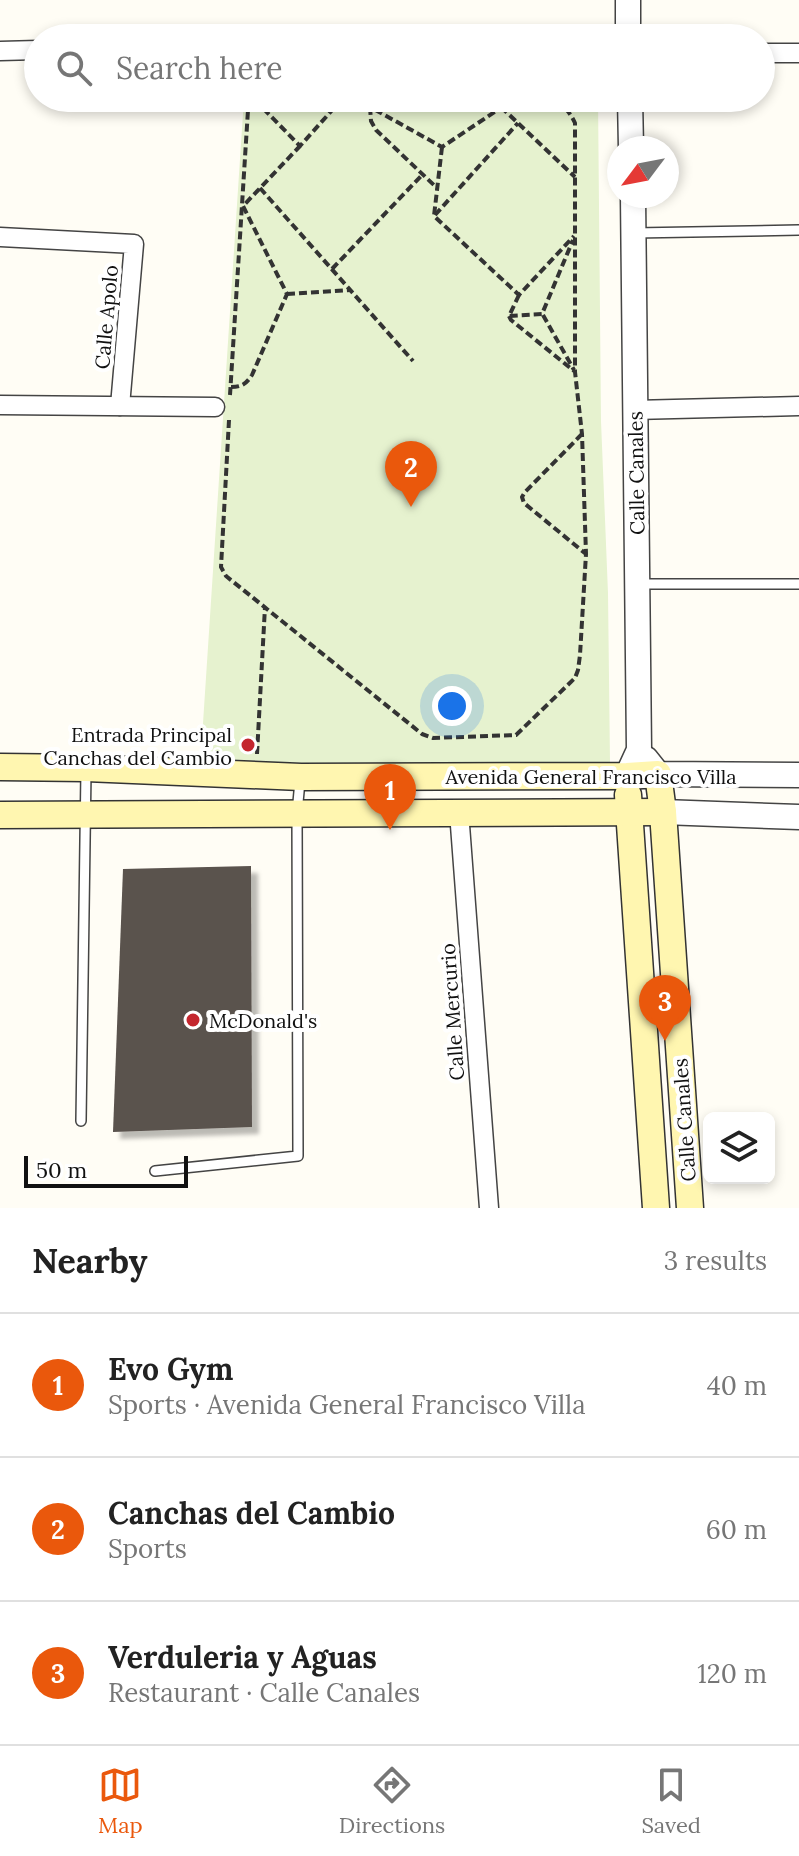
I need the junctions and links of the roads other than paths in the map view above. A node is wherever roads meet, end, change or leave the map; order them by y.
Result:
1 (628, 0) edge
2 (628, 24) edge
3 (24, 50) edge
4 (0, 51) edge
5 (775, 53) edge
6 (799, 53) edge
7 (630, 112) edge
8 (631, 136) edge
9 (633, 208) edge
10 (799, 230) edge
11 (634, 233) junction
12 (0, 237) edge
13 (225, 404) road end
14 (0, 405) edge
15 (120, 406) junction
16 (799, 406) edge
17 (634, 410) junction
18 (639, 584) junction
19 (799, 584) edge
20 (639, 750) junction
21 (0, 767) edge
22 (86, 768) junction
23 (658, 774) junction
24 (799, 775) edge
25 (627, 776) junction
26 (301, 777) junction
27 (459, 812) junction
28 (629, 812) junction
29 (663, 812) junction
30 (297, 813) junction
31 (87, 814) junction
32 (0, 815) edge
33 (799, 817) edge
34 (81, 1121) dead end
35 (155, 1171) dead end
36 (489, 1208) edge
37 (656, 1208) edge
38 (690, 1208) edge

1 - 2 street
3 - 4 street
5 - 6 street
7 - 8 street
9 - 11 street, Calle Canales
10 - 11 lane
11 - 17 street, Calle Canales
12 - 15 street, Calle Apolo
13 - 15 street
14 - 15 street
16 - 17 street
17 - 18 street, Calle Canales
18 - 19 lane
18 - 20 street, Calle Canales
20 - 23 street
20 - 25 street, Calle Canales
21 - 22 main road, Avenida General Francisco Villa
22 - 26 main road, Avenida General Francisco Villa
22 - 31 lane
23 - 24 street, Avenida General Francisco Villa
23 - 25 main road, Avenida General Francisco Villa
23 - 29 main road, Calle Canales
25 - 26 main road, Avenida General Francisco Villa
25 - 28 main road, Calle Canales
26 - 30 lane
27 - 28 main road, Avenida General Francisco Villa
27 - 30 main road, Avenida General Francisco Villa
27 - 36 street, Calle Mercurio
28 - 29 main road, Avenida General Francisco Villa
28 - 37 main road, Calle Canales
29 - 33 street, Avenida General Francisco Villa
29 - 38 main road, Calle Canales
30 - 31 main road, Avenida General Francisco Villa
30 - 35 lane
31 - 32 main road, Avenida General Francisco Villa
31 - 34 lane

